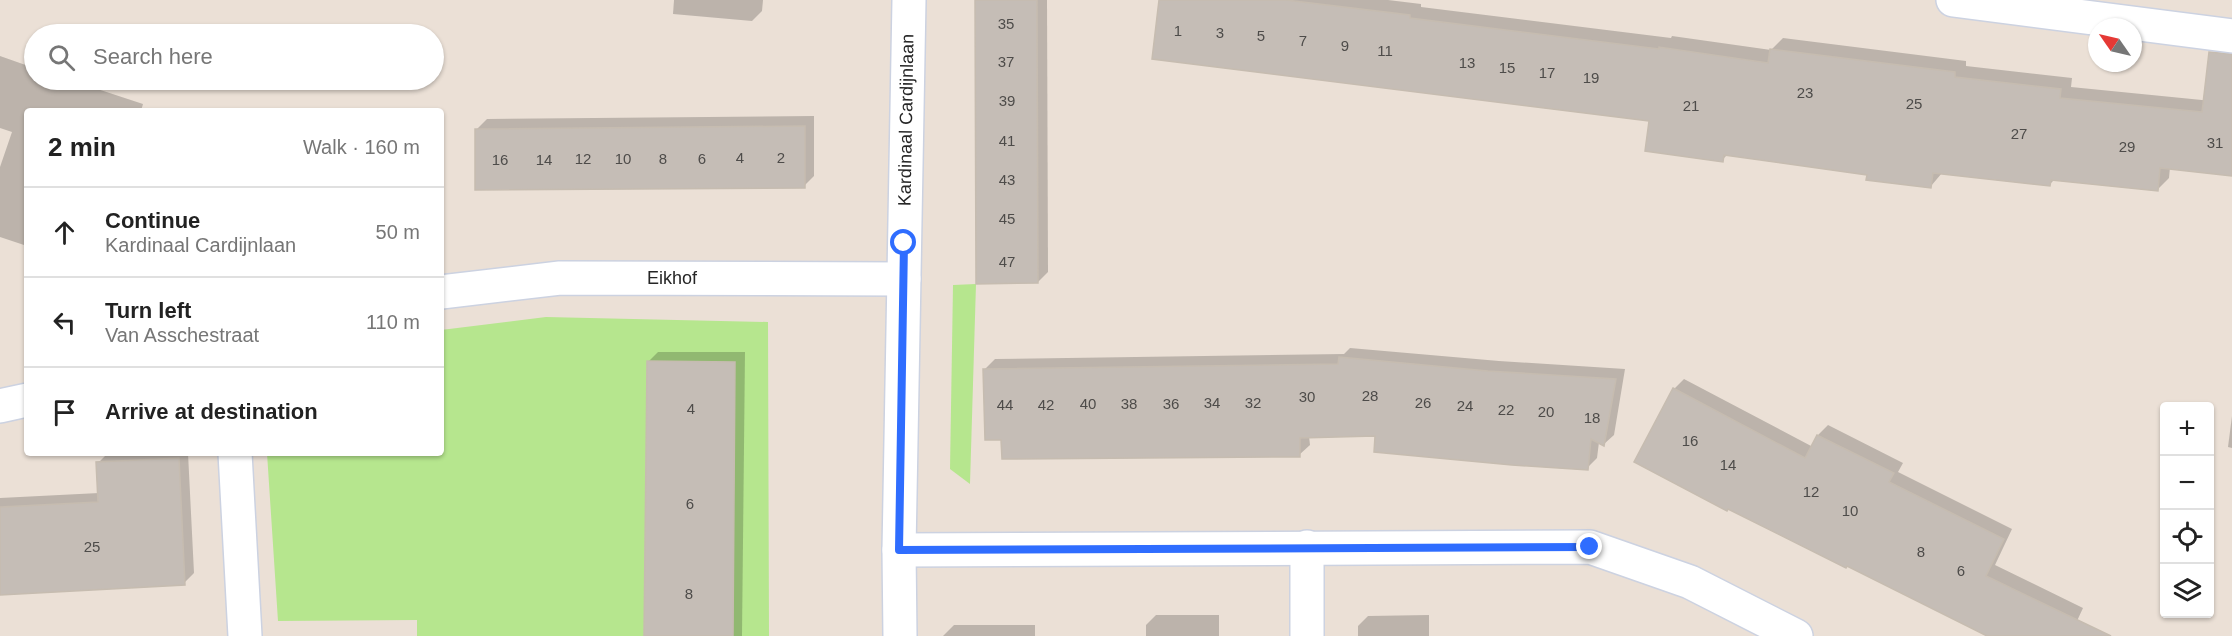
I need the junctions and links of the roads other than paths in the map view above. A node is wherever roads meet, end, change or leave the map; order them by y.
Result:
1 (909, 0) edge
2 (1953, 0) edge
3 (2232, 36) edge
4 (904, 279) junction
5 (444, 292) edge
6 (24, 401) edge
7 (0, 406) edge
8 (235, 456) edge
9 (1307, 547) junction
10 (899, 550) junction
11 (245, 636) edge
12 (900, 636) edge
13 (1307, 636) edge
14 (1796, 636) edge

1 - 4 street, Kardinaal Cardijnlaan
2 - 3 street
4 - 5 street, Eikhof
4 - 10 street, Kardinaal Cardijnlaan
6 - 7 street
8 - 11 street
9 - 10 street
9 - 13 street
9 - 14 street
10 - 12 street, Kardinaal Cardijnlaan

